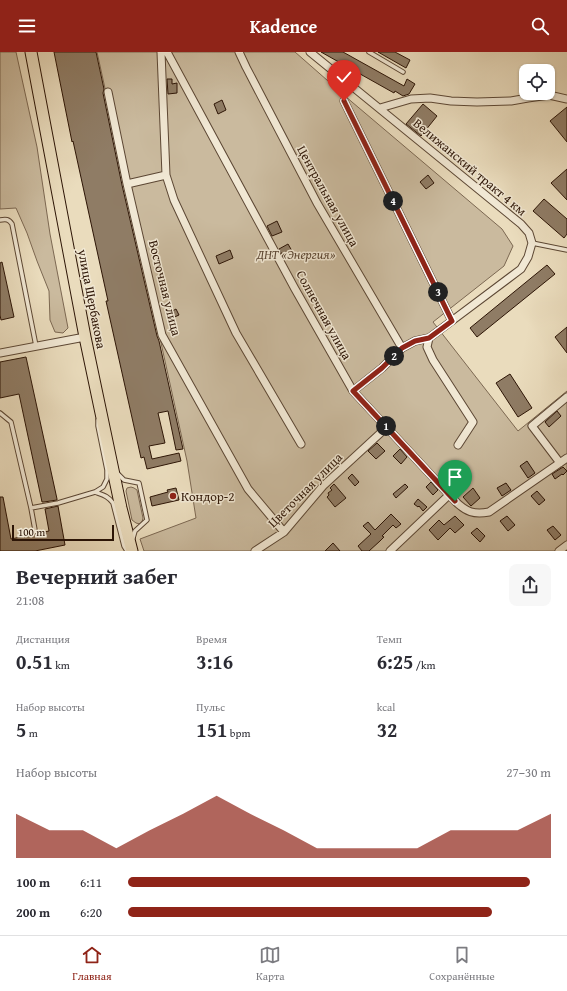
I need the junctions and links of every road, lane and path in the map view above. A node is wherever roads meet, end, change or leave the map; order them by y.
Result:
1 (31, 52) edge
2 (161, 52) edge
3 (167, 52) edge
4 (239, 52) edge
5 (310, 52) edge
6 (370, 52) edge
7 (403, 72) dead end
8 (108, 92) dead end
9 (567, 99) edge
10 (344, 101) dead end
11 (380, 108) junction
12 (166, 175) junction
13 (127, 184) junction
14 (0, 220) edge
15 (532, 243) junction
16 (567, 250) edge
17 (452, 321) junction
18 (85, 337) junction
19 (429, 338) junction
20 (36, 346) junction
21 (402, 348) junction
22 (0, 353) edge
23 (353, 391) junction
24 (98, 395) junction
25 (567, 397) edge
26 (0, 414) edge
27 (387, 427) junction
28 (300, 444) dead end
29 (458, 445) dead end
30 (567, 458) edge
31 (560, 463) junction
32 (113, 468) junction
33 (95, 492) junction
34 (450, 494) junction
35 (31, 508) junction
36 (35, 530) dead end
37 (284, 532) junction
38 (567, 545) edge
39 (130, 549) edge
40 (255, 551) edge
41 (390, 551) edge
42 (559, 551) edge

1 - 18 main road, улица Щербакова
2 - 12 street
3 - 23 street, Солнечная улица
4 - 21 street, Центральная улица
5 - 11 street, Велижанский тракт 4 км
6 - 7 lane
8 - 13 street, Восточная улица
9 - 11 street
10 - 17 street
11 - 15 street, Велижанский тракт 4 км
12 - 13 street
12 - 28 street
13 - 37 street, Восточная улица
14 - 20 lane
15 - 16 lane
15 - 17 street
17 - 19 street
18 - 20 street
18 - 24 main road, улица Щербакова
19 - 21 street
19 - 29 street
20 - 22 street
21 - 23 street
23 - 27 street, Солнечная улица
24 - 32 main road, улица Щербакова
24 - 33 lane
25 - 31 street
26 - 35 lane
27 - 34 street, Солнечная улица
27 - 37 street, Цветочная улица
30 - 31 street
31 - 34 street, Солнечная улица
32 - 39 main road, улица Щербакова
32 - 39 lane
33 - 35 lane
33 - 39 lane
34 - 41 street
35 - 36 lane
37 - 40 street, Цветочная улица
38 - 42 street

